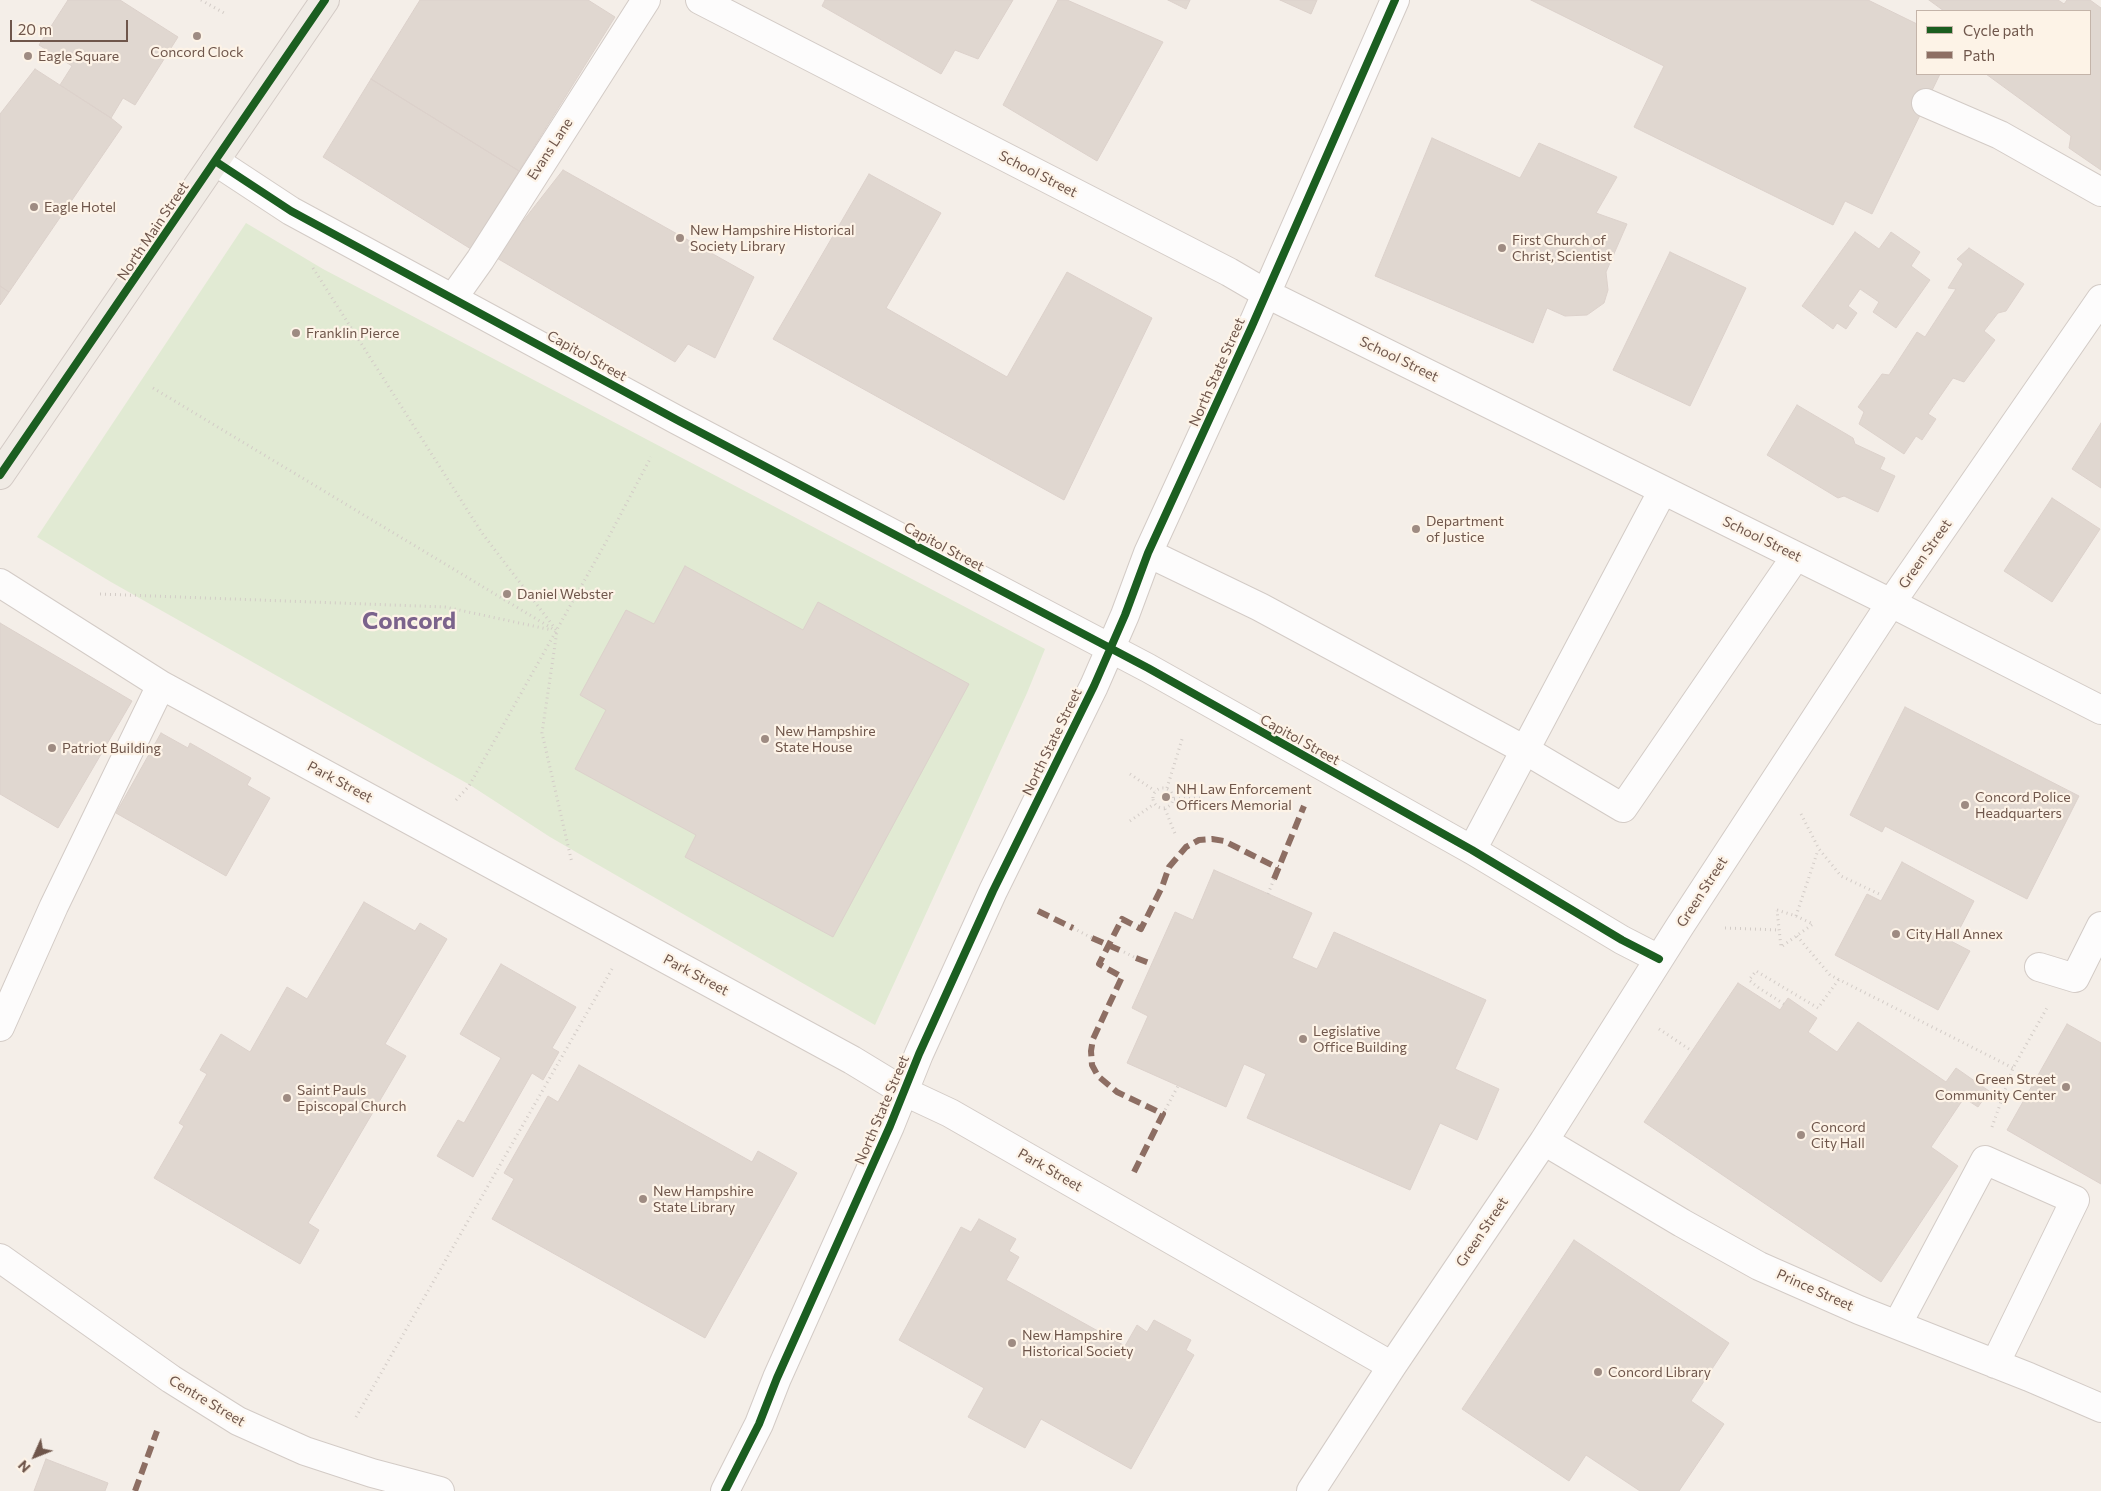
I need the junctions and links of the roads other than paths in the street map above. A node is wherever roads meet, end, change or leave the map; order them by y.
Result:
1 (325, 0) edge
2 (646, 0) edge
3 (700, 0) edge
4 (1394, 0) edge
5 (1926, 103) dead end
6 (215, 161) junction
7 (2101, 192) edge
8 (1265, 293) junction
9 (453, 298) junction
10 (2101, 298) edge
11 (0, 475) edge
12 (1663, 490) junction
13 (1148, 553) junction
14 (1796, 556) junction
15 (0, 583) edge
16 (1891, 603) junction
17 (1110, 648) junction
18 (161, 685) junction
19 (2101, 710) edge
20 (1525, 750) junction
21 (1472, 850) junction
22 (2101, 926) edge
23 (1660, 959) junction
24 (2039, 967) dead end
25 (0, 1027) edge
26 (903, 1091) junction
27 (1544, 1141) junction
28 (0, 1258) edge
29 (1897, 1325) junction
30 (1995, 1364) junction
31 (1392, 1366) junction
32 (2101, 1407) edge
33 (440, 1491) edge
34 (725, 1491) edge
35 (1311, 1491) edge

1 - 6 main road, North Main Street
2 - 9 street, Evans Lane
3 - 8 street, School Street
4 - 8 street, North State Street
5 - 7 street
6 - 9 street, Capitol Street
6 - 11 main road, North Main Street
8 - 12 street, School Street
8 - 13 street, North State Street
9 - 17 street, Capitol Street
10 - 16 street, Green Street
12 - 14 street, School Street
12 - 20 street
13 - 17 street, North State Street
13 - 20 street
14 - 16 street, School Street
14 - 20 street
15 - 18 street, Park Street
16 - 19 street, School Street
16 - 23 street, Green Street
17 - 21 street, Capitol Street
17 - 26 street, North State Street
18 - 25 street
18 - 26 street, Park Street
20 - 21 street
21 - 23 street, Capitol Street
22 - 24 street
23 - 27 street, Green Street
26 - 31 street, Park Street
26 - 34 street, North State Street
27 - 29 street, Prince Street
27 - 31 street, Green Street
28 - 33 street, Centre Street
29 - 30 street, Prince Street
29 - 30 street
30 - 32 street, Prince Street
31 - 35 street, Green Street

